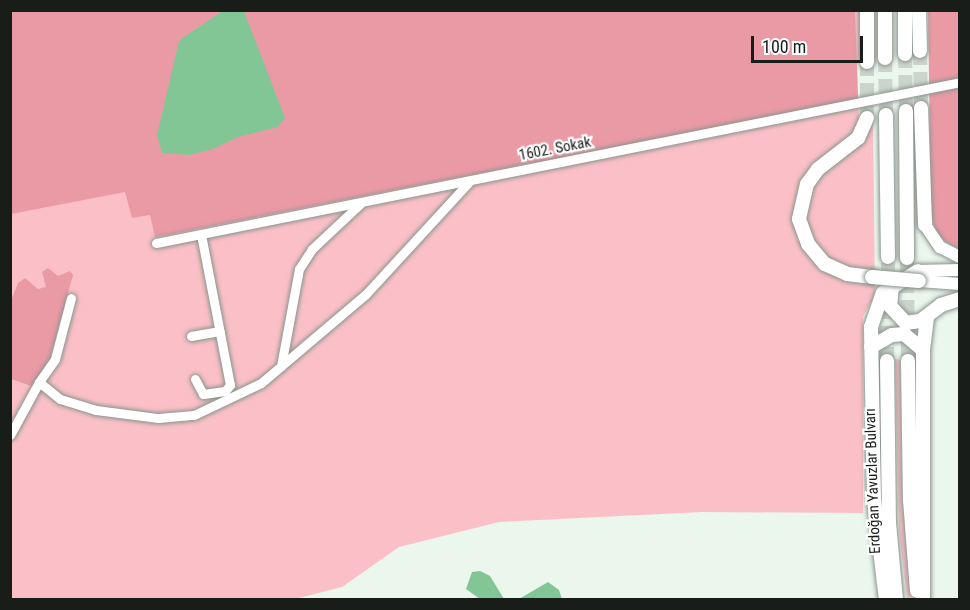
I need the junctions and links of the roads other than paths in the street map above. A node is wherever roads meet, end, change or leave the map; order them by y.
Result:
1 (867, 10) edge
2 (885, 10) edge
3 (905, 10) edge
4 (919, 10) edge
5 (920, 51) tunnel mouth
6 (905, 54) tunnel mouth
7 (885, 58) tunnel mouth
8 (867, 62) tunnel mouth
9 (960, 82) edge
10 (921, 108) tunnel mouth
11 (906, 111) tunnel mouth
12 (886, 115) tunnel mouth
13 (867, 118) tunnel mouth
14 (470, 181) junction
15 (360, 204) junction
16 (925, 225) joint
17 (201, 234) junction
18 (156, 243) dead end
19 (888, 257) tunnel mouth
20 (960, 257) edge
21 (907, 258) tunnel mouth
22 (960, 270) edge
23 (918, 276) junction
24 (960, 284) edge
25 (892, 285) junction
26 (71, 298) dead end
27 (960, 299) edge
28 (927, 317) junction
29 (220, 331) junction
30 (191, 336) dead end
31 (871, 347) junction
32 (923, 350) junction
33 (887, 361) tunnel mouth
34 (908, 361) tunnel mouth
35 (281, 366) junction
36 (195, 379) dead end
37 (39, 382) junction
38 (10, 435) edge
39 (886, 600) edge
40 (896, 600) edge
41 (918, 600) edge
42 (923, 600) edge

1 - 8 main road
2 - 7 main road
3 - 6 main road
4 - 5 main road
9 - 14 street, 1602. Sokak
10 - 16 main road
11 - 21 main road
12 - 19 main road
13 - 23 main road, bridge
14 - 15 street, 1602. Sokak
14 - 35 street
15 - 17 street, 1602. Sokak
15 - 35 street
16 - 20 main road
17 - 18 street, 1602. Sokak
17 - 29 street
22 - 23 main road
23 - 24 main road
23 - 25 main road
25 - 28 main road
25 - 31 main road
26 - 37 street
27 - 28 main road
28 - 32 main road
29 - 30 street
29 - 36 street
31 - 32 main road
31 - 39 main road
32 - 42 main road
33 - 40 main road, Erdoğan Yavuzlar Bulvarı
34 - 41 main road
35 - 37 street
37 - 38 street

